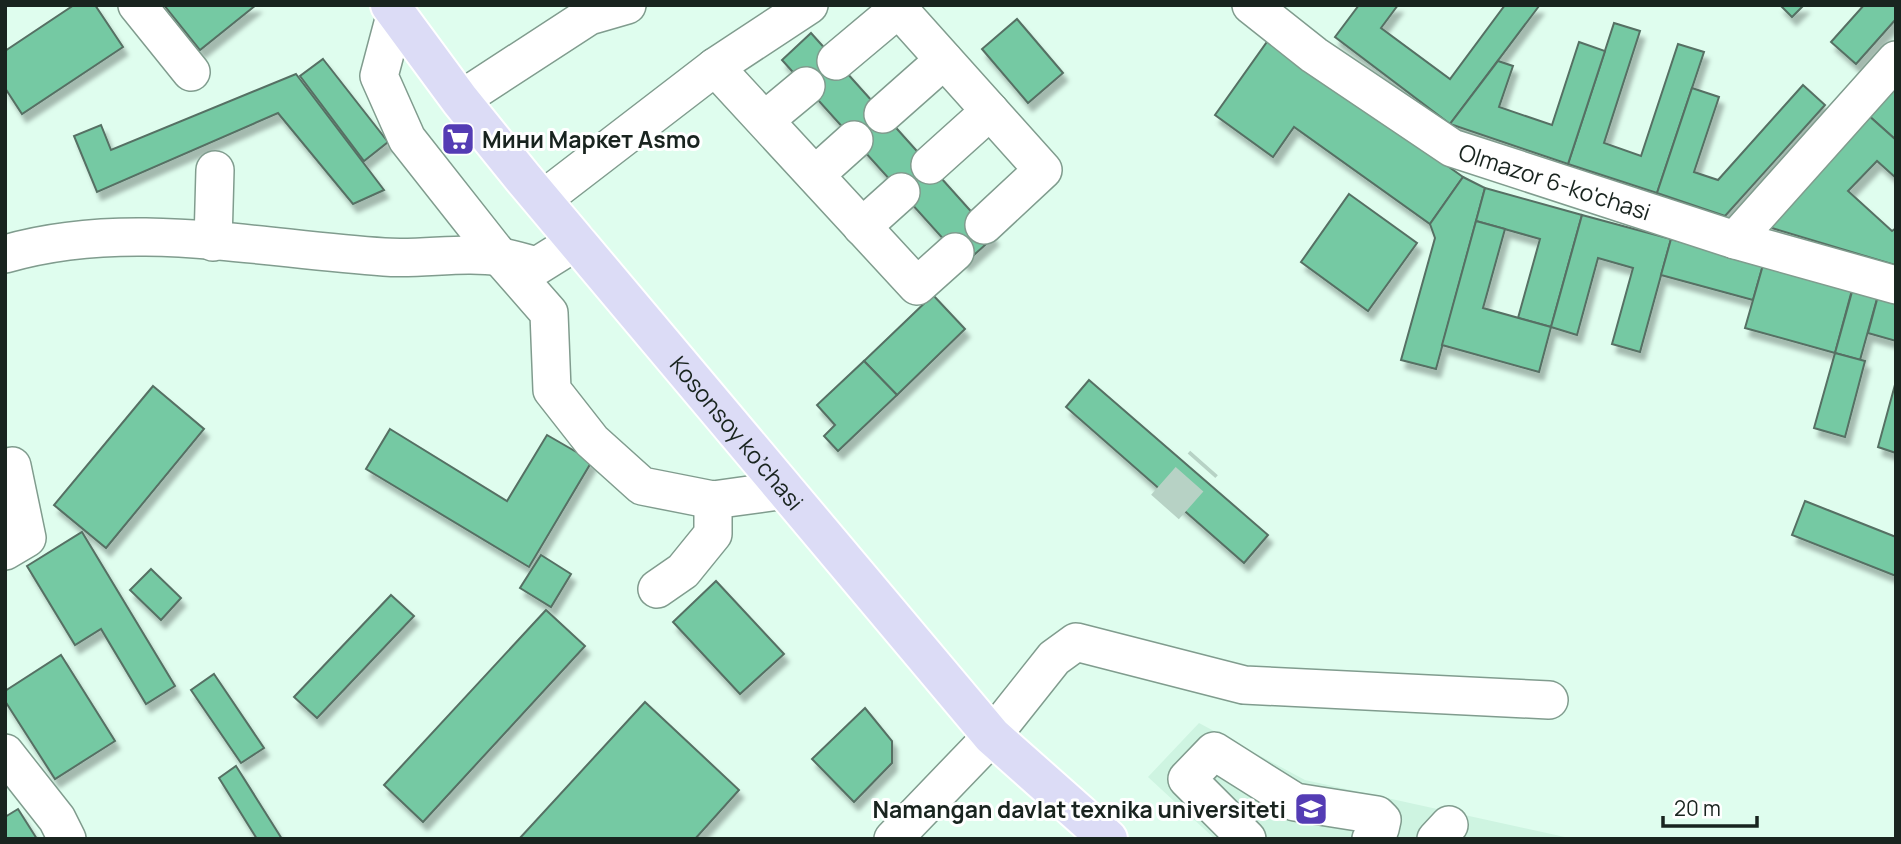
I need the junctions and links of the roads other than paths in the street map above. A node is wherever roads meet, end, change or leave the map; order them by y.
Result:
1 (137, 5) edge
2 (628, 5) edge
3 (809, 5) edge
4 (1251, 5) edge
5 (897, 7) edge
6 (393, 9) edge
7 (944, 60) junction
8 (1896, 60) edge
9 (836, 61) dead end
10 (715, 67) junction
11 (191, 72) dead end
12 (806, 86) dead end
13 (460, 100) junction
14 (990, 111) junction
15 (883, 114) dead end
16 (765, 120) junction
17 (854, 140) dead end
18 (930, 165) dead end
19 (215, 170) dead end
20 (815, 175) junction
21 (901, 192) dead end
22 (542, 200) junction
23 (984, 225) dead end
24 (862, 227) junction
25 (1735, 240) junction
26 (577, 241) junction
27 (213, 242) junction
28 (955, 251) dead end
29 (5, 254) edge
30 (499, 257) junction
31 (1896, 285) edge
32 (12, 466) dead end
33 (786, 490) junction
34 (713, 500) junction
35 (5, 551) edge
36 (657, 589) dead end
37 (1549, 700) dead end
38 (992, 736) junction
39 (5, 752) edge
40 (67, 839) edge
41 (893, 839) edge
42 (1108, 839) edge
43 (1247, 839) edge
44 (1371, 839) edge

1 - 11 street
2 - 13 street
3 - 10 street
4 - 25 street, Olmazor 6-ko'chasi
5 - 7 street
5 - 9 street
6 - 13 main road, Kosonsoy ko’chasi
6 - 30 street
7 - 14 street
7 - 15 street
8 - 25 street
10 - 16 street
10 - 22 street
12 - 16 street
13 - 22 main road, Kosonsoy ko’chasi
14 - 18 street
14 - 23 street
16 - 20 street
17 - 20 street
19 - 27 street
20 - 24 street
21 - 24 street
22 - 26 main road, Kosonsoy ko’chasi
24 - 28 street
25 - 31 street, Olmazor 6-ko'chasi
26 - 30 street
26 - 33 main road, Kosonsoy ko’chasi
27 - 29 street
27 - 30 street
30 - 34 street
32 - 35 street
33 - 34 street
33 - 38 main road, Kosonsoy ko’chasi
34 - 36 street
37 - 38 street
38 - 41 street
38 - 42 main road, Kosonsoy ko’chasi
39 - 40 street
43 - 44 street

